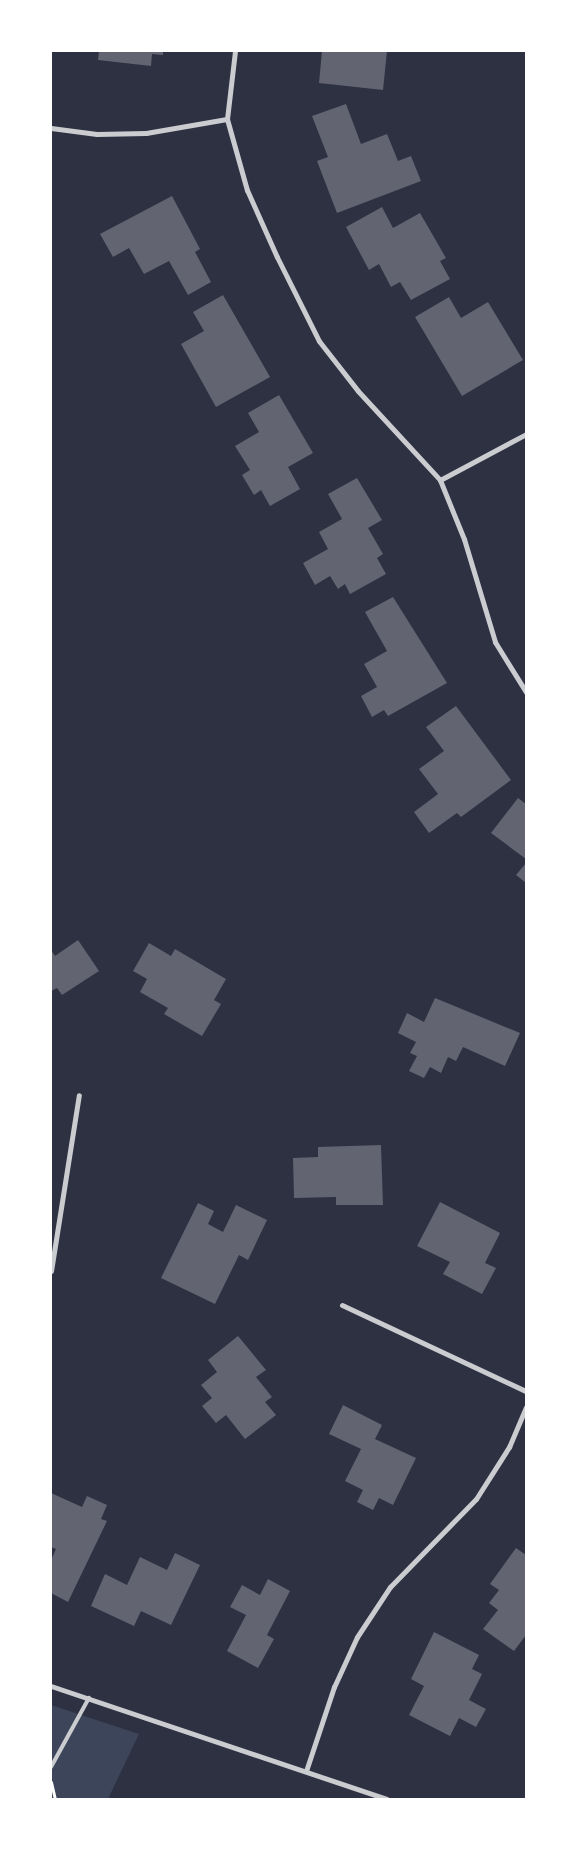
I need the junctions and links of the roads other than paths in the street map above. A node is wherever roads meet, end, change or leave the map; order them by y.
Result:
1 (235, 51) edge
2 (227, 119) junction
3 (51, 128) edge
4 (526, 434) edge
5 (440, 480) junction
6 (526, 692) edge
7 (79, 1096) dead end
8 (51, 1271) edge
9 (342, 1305) dead end
10 (526, 1391) edge
11 (526, 1407) edge
12 (51, 1686) edge
13 (90, 1698) junction
14 (51, 1767) edge
15 (306, 1771) junction
16 (387, 1799) edge

1 - 2 street
2 - 3 street
2 - 5 street
4 - 5 street
5 - 6 street
7 - 8 street
9 - 10 street
11 - 15 street
12 - 13 street
13 - 14 lane
13 - 15 street
15 - 16 street

